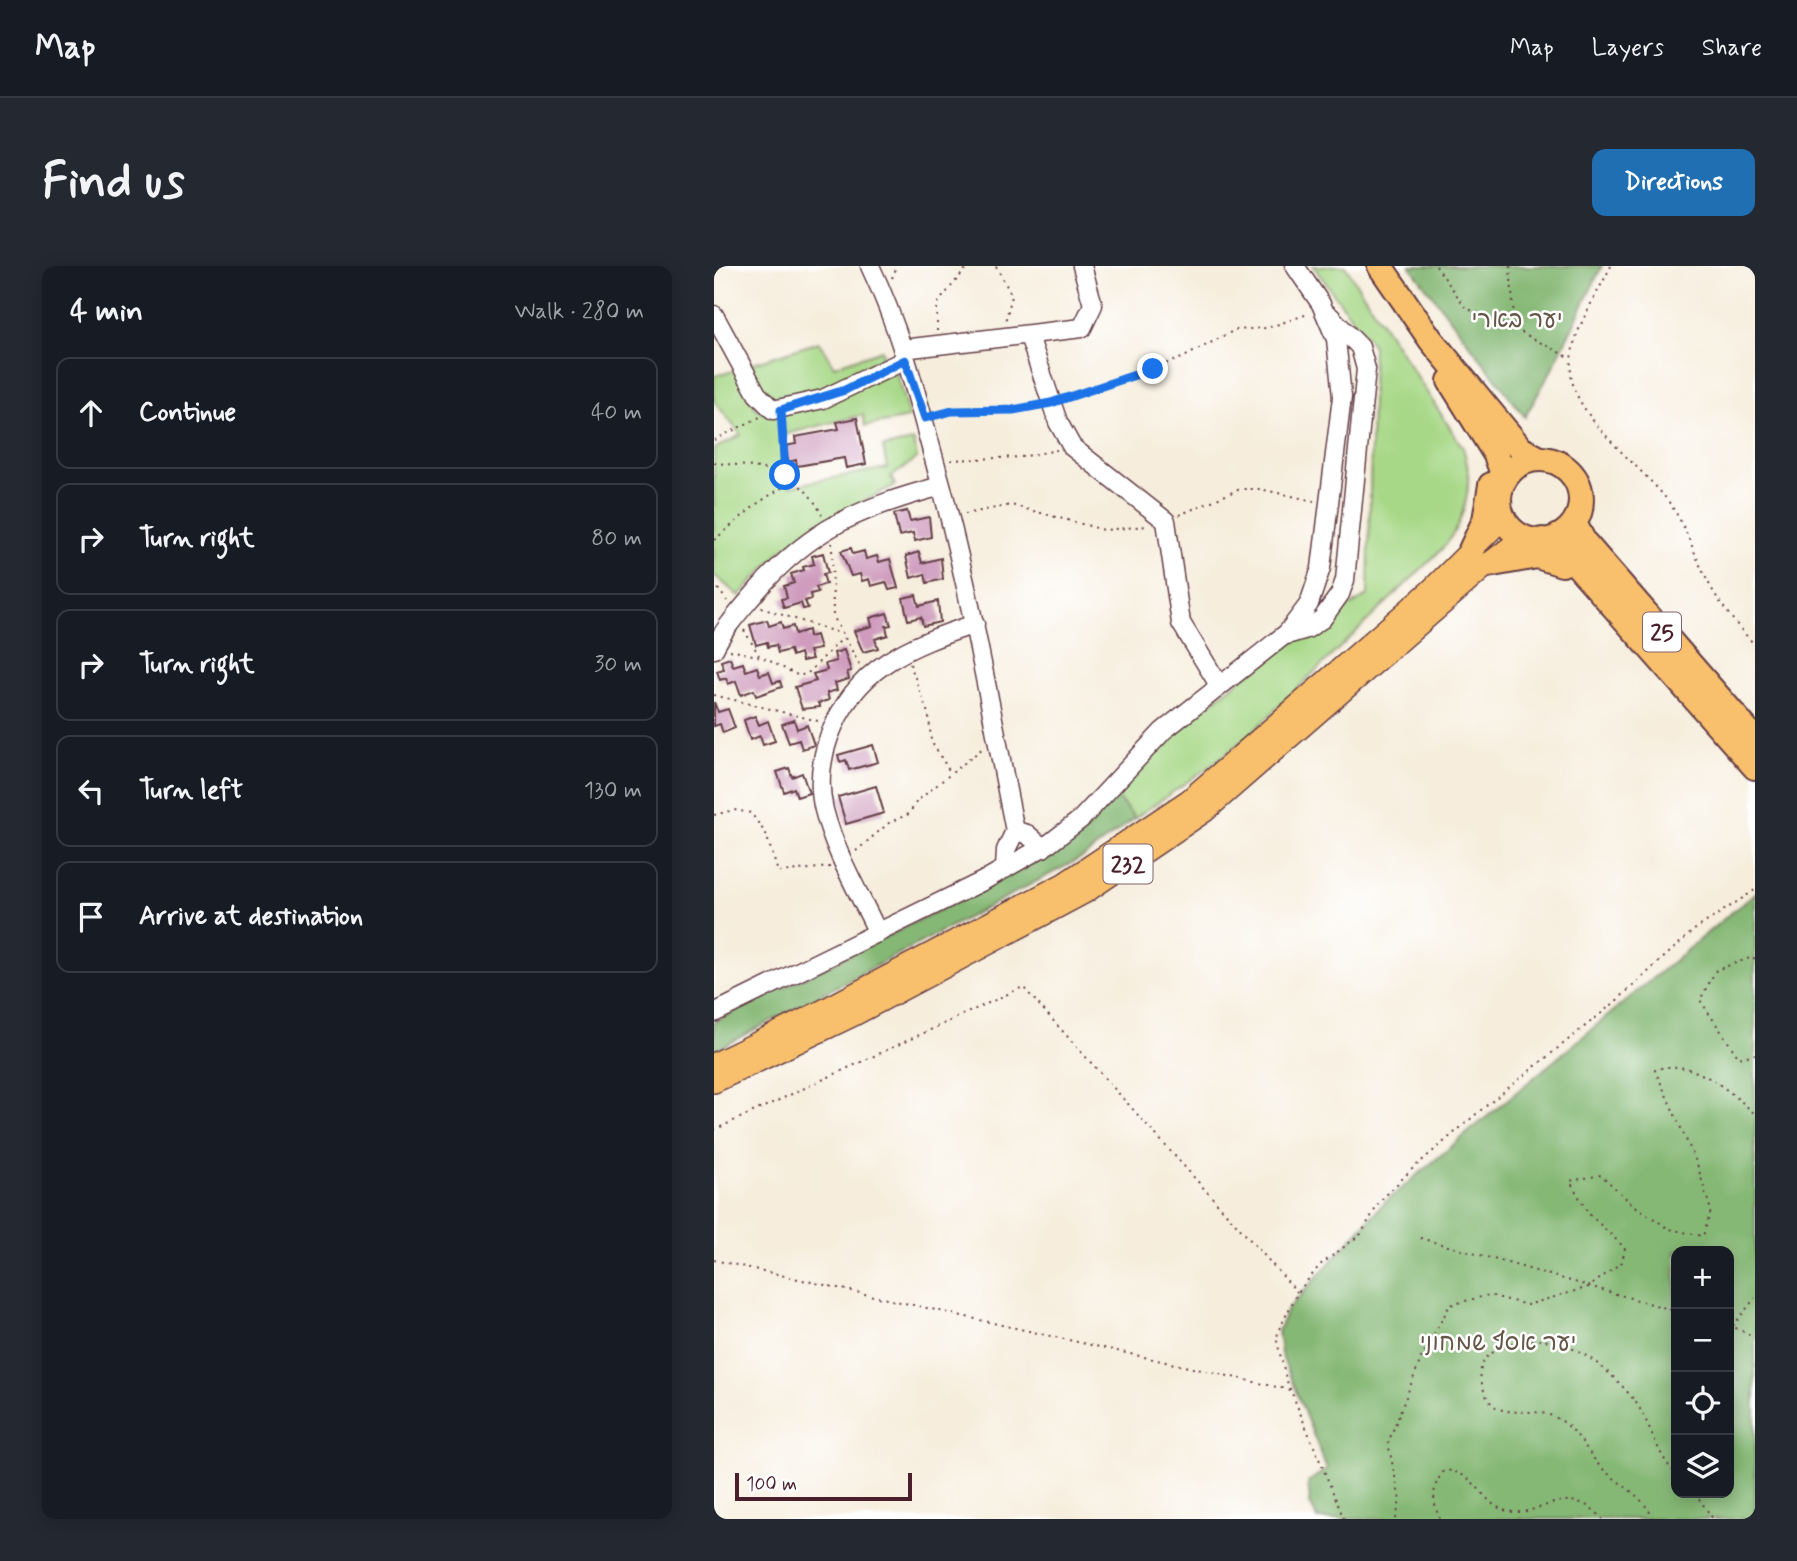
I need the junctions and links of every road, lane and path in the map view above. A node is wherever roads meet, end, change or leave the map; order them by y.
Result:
1 (870, 266) edge
2 (968, 266) edge
3 (996, 266) edge
4 (1082, 266) edge
5 (1295, 266) edge
6 (1380, 266) edge
7 (1436, 266) edge
8 (1510, 266) edge
9 (1611, 266) edge
10 (1322, 308) junction
11 (714, 315) edge
12 (1515, 329) junction
13 (1029, 336) junction
14 (998, 340) junction
15 (1431, 340) junction
16 (938, 347) junction
17 (904, 354) junction
18 (1571, 359) junction
19 (1051, 403) junction
20 (777, 410) junction
21 (925, 418) junction
22 (1474, 421) junction
23 (714, 440) edge
24 (1072, 447) junction
25 (1540, 459) junction
26 (937, 462) junction
27 (714, 463) edge
28 (785, 475) junction
29 (795, 480) junction
30 (1505, 480) junction
31 (941, 486) junction
32 (1501, 511) junction
33 (1574, 523) junction
34 (828, 528) junction
35 (714, 540) edge
36 (1538, 540) junction
37 (1478, 559) junction
38 (1592, 582) junction
39 (714, 583) edge
40 (741, 609) junction
41 (975, 624) junction
42 (840, 633) junction
43 (1284, 636) junction
44 (843, 638) junction
45 (1755, 645) edge
46 (714, 648) edge
47 (904, 651) junction
48 (759, 656) junction
49 (866, 678) junction
50 (1219, 685) junction
51 (714, 695) edge
52 (834, 725) junction
53 (997, 739) junction
54 (1755, 739) edge
55 (1755, 767) edge
56 (950, 773) junction
57 (714, 815) edge
58 (1015, 831) junction
59 (1043, 848) junction
60 (846, 865) junction
61 (1005, 869) junction
62 (1755, 890) edge
63 (878, 933) junction
64 (1755, 959) edge
65 (714, 1013) edge
66 (1755, 1054) edge
67 (714, 1064) edge
68 (714, 1082) edge
69 (1755, 1114) edge
70 (714, 1130) edge
71 (1420, 1238) dead end
72 (714, 1260) edge
73 (1589, 1287) junction
74 (1298, 1292) junction
75 (1755, 1298) edge
76 (1671, 1310) edge
77 (1734, 1325) edge
78 (1734, 1326) edge
79 (1755, 1337) edge
80 (1291, 1390) junction
81 (1671, 1465) edge
82 (1698, 1498) edge
83 (1344, 1519) edge
84 (1396, 1519) edge
85 (1440, 1519) edge
86 (1603, 1519) edge
87 (1653, 1519) edge
88 (1713, 1519) edge

1 - 17 street
2 - 16 path
3 - 14 path
4 - 13 street
5 - 10 street
6 - 15 highway
7 - 12 path
8 - 12 path
9 - 18 path
10 - 19 path
10 - 43 street
10 - 43 street
11 - 20 street
12 - 18 path
13 - 14 street
13 - 19 street
14 - 16 street
15 - 22 highway
15 - 25 highway
16 - 17 street
17 - 20 street
17 - 21 street
18 - 45 path
19 - 21 path
19 - 24 street
20 - 23 path
20 - 28 path
21 - 26 street
22 - 30 highway
22 - 37 highway
24 - 26 path
24 - 50 street
25 - 30 highway
25 - 33 highway
26 - 31 street
27 - 28 path
28 - 29 path
29 - 34 path
29 - 35 path
30 - 32 highway
31 - 34 street
31 - 41 street
32 - 36 highway, 25
32 - 37 main road, 232
33 - 36 highway
33 - 54 highway, 25
34 - 40 street
34 - 42 path
36 - 37 main road, 232
36 - 38 highway, 25
37 - 38 highway
37 - 67 main road, 232
37 - 68 main road, 232
38 - 55 highway, 25
39 - 40 path
40 - 42 path
40 - 46 street
40 - 48 path
41 - 47 street
41 - 53 street
42 - 44 path
43 - 50 street
44 - 48 path
44 - 49 path
46 - 48 path
47 - 49 street
47 - 56 path
49 - 52 street
50 - 59 street
51 - 52 path
52 - 60 street
53 - 56 path
53 - 58 street
56 - 60 path
57 - 60 path
58 - 59 street
58 - 61 street
59 - 61 street
60 - 63 street
61 - 63 street
62 - 74 path
63 - 65 street
64 - 66 path
69 - 73 path
70 - 74 path
71 - 73 path
72 - 80 path
73 - 76 path
73 - 84 path
74 - 80 path
75 - 77 path
78 - 79 path
80 - 83 path
81 - 87 path
82 - 88 path
85 - 86 path

